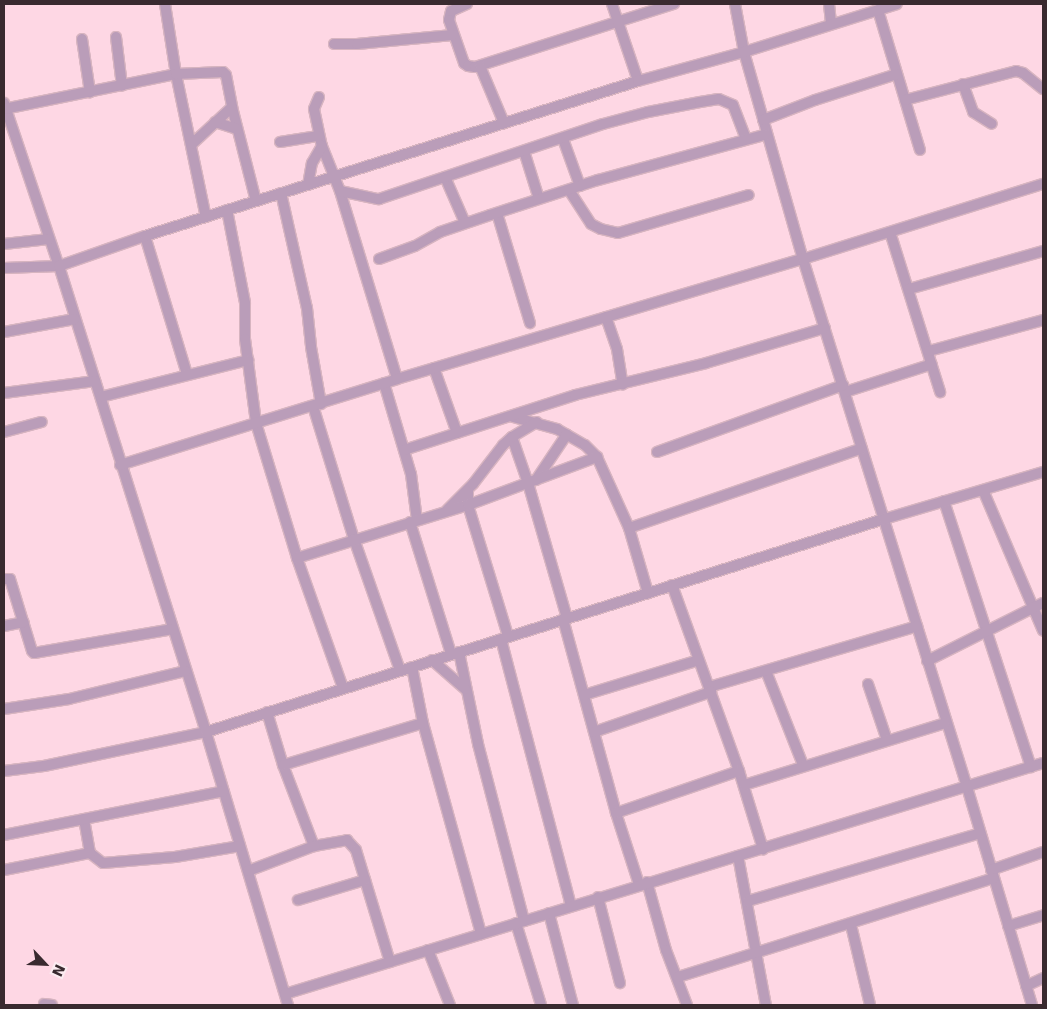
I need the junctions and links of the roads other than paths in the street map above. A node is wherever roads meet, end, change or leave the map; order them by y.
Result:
1 (165, 4) edge
2 (467, 4) edge
3 (612, 4) edge
4 (674, 4) edge
5 (736, 4) edge
6 (829, 4) edge
7 (892, 5) edge
8 (878, 10) junction
9 (618, 22) junction
10 (832, 24) junction
11 (453, 34) junction
12 (116, 37) dead end
13 (82, 39) dead end
14 (334, 44) dead end
15 (744, 52) junction
16 (480, 66) junction
17 (176, 74) junction
18 (897, 74) junction
19 (638, 81) junction
20 (963, 84) junction
21 (122, 86) junction
22 (1043, 89) edge
23 (90, 92) junction
24 (319, 98) dead end
25 (905, 100) junction
26 (4, 107) edge
27 (232, 107) junction
28 (763, 120) junction
29 (215, 122) junction
30 (504, 123) junction
31 (992, 124) dead end
32 (238, 129) junction
33 (767, 134) junction
34 (563, 139) junction
35 (746, 139) junction
36 (321, 141) junction
37 (280, 142) dead end
38 (192, 144) junction
39 (920, 150) dead end
40 (524, 151) junction
41 (334, 177) junction
42 (445, 177) junction
43 (1043, 184) edge
44 (308, 185) junction
45 (580, 186) junction
46 (569, 190) junction
47 (340, 191) junction
48 (281, 193) junction
49 (749, 195) dead end
50 (539, 199) junction
51 (256, 201) junction
52 (228, 210) junction
53 (496, 213) junction
54 (206, 217) junction
55 (466, 223) junction
56 (890, 232) junction
57 (145, 236) junction
58 (49, 240) junction
59 (4, 244) edge
60 (1043, 251) edge
61 (379, 259) dead end
62 (803, 259) junction
63 (59, 266) junction
64 (4, 268) edge
65 (909, 289) junction
66 (606, 317) junction
67 (75, 319) junction
68 (1043, 320) edge
69 (530, 323) dead end
70 (825, 328) junction
71 (4, 332) edge
72 (929, 351) junction
73 (248, 360) junction
74 (932, 364) junction
75 (434, 368) junction
76 (187, 374) junction
77 (397, 379) junction
78 (95, 381) junction
79 (384, 383) junction
80 (623, 385) junction
81 (844, 389) junction
82 (940, 392) dead end
83 (4, 393) edge
84 (101, 398) junction
85 (317, 405) junction
86 (512, 416) junction
87 (42, 422) dead end
88 (256, 422) junction
89 (537, 422) junction
90 (4, 432) edge
91 (457, 433) junction
92 (567, 434) junction
93 (512, 437) junction
94 (862, 448) junction
95 (404, 450) junction
96 (656, 452) dead end
97 (597, 457) junction
98 (120, 465) junction
99 (1043, 472) edge
100 (532, 481) junction
101 (468, 490) junction
102 (983, 490) junction
103 (944, 502) junction
104 (468, 505) junction
105 (445, 513) junction
106 (884, 519) junction
107 (413, 521) junction
108 (629, 528) junction
109 (354, 539) junction
110 (297, 558) junction
111 (4, 579) edge
112 (672, 585) junction
113 (648, 593) junction
114 (1043, 603) edge
115 (1033, 608) junction
116 (565, 618) junction
117 (24, 622) junction
118 (4, 626) edge
119 (916, 626) junction
120 (173, 629) junction
121 (986, 631) junction
122 (1043, 631) edge
123 (504, 637) junction
124 (455, 653) junction
125 (432, 660) junction
126 (699, 660) junction
127 (927, 661) junction
128 (412, 666) junction
129 (400, 670) junction
130 (186, 671) junction
131 (766, 671) junction
132 (868, 684) dead end
133 (343, 688) junction
134 (465, 689) junction
135 (710, 690) junction
136 (584, 695) junction
137 (4, 709) edge
138 (267, 712) junction
139 (422, 723) junction
140 (946, 723) junction
141 (206, 732) junction
142 (594, 732) junction
143 (887, 740) junction
144 (1043, 763) edge
145 (803, 765) junction
146 (283, 766) junction
147 (1031, 767) junction
148 (4, 771) edge
149 (740, 771) junction
150 (744, 784) junction
151 (967, 788) junction
152 (224, 792) junction
153 (616, 813) junction
154 (84, 819) junction
155 (980, 833) junction
156 (4, 836) edge
157 (240, 846) junction
158 (314, 846) junction
159 (763, 849) junction
160 (1043, 852) edge
161 (90, 853) junction
162 (738, 856) junction
163 (4, 870) edge
164 (248, 871) junction
165 (993, 874) junction
166 (365, 880) junction
167 (643, 883) junction
168 (598, 898) junction
169 (298, 900) dead end
170 (748, 901) junction
171 (571, 906) junction
172 (549, 913) junction
173 (1043, 915) edge
174 (520, 922) junction
175 (851, 925) junction
176 (1008, 926) junction
177 (480, 934) junction
178 (428, 950) junction
179 (756, 954) junction
180 (390, 962) junction
181 (678, 977) junction
182 (1043, 978) edge
183 (620, 982) dead end
184 (1026, 986) junction
185 (286, 1002) edge
186 (450, 1005) edge
187 (541, 1005) edge
188 (573, 1005) edge
189 (687, 1005) edge
190 (766, 1005) edge
191 (870, 1005) edge
192 (1032, 1005) edge

1 - 17 street
2 - 11 street
3 - 9 street
4 - 9 street
5 - 15 street
6 - 10 street
7 - 8 street
8 - 10 street
8 - 18 street
9 - 16 street
9 - 19 street
10 - 15 street
11 - 14 street
11 - 16 street
12 - 21 street
13 - 23 street
15 - 19 street
15 - 28 street
16 - 30 street
17 - 21 street
17 - 27 street
17 - 38 street
18 - 25 street
18 - 28 street
19 - 30 street
20 - 22 street
20 - 25 street
20 - 31 street
21 - 23 street
23 - 26 street
24 - 36 street
25 - 39 street
26 - 58 street
27 - 29 street
27 - 32 street
28 - 33 street
29 - 32 street
29 - 38 street
30 - 41 street
32 - 51 street
33 - 35 street
33 - 62 street
34 - 35 street
34 - 40 street
34 - 45 street
35 - 45 street
36 - 37 street
36 - 41 street
36 - 44 street
38 - 54 street
40 - 42 street
40 - 50 street
41 - 44 street
41 - 47 street
42 - 47 street
42 - 55 street
43 - 56 street
44 - 48 street
45 - 46 street
46 - 49 street
46 - 50 street
47 - 77 street
48 - 51 street
48 - 85 street
50 - 53 street
51 - 52 street
52 - 54 street
52 - 73 street
53 - 55 street
53 - 69 street
54 - 57 street
55 - 61 street
56 - 62 street
56 - 65 street
57 - 63 street
57 - 76 street
58 - 59 street
58 - 63 street
60 - 65 street
62 - 66 street
62 - 70 street
63 - 64 street
63 - 67 street
65 - 72 street
66 - 75 street
66 - 80 street
67 - 71 street
67 - 78 street
68 - 72 street
70 - 80 street
70 - 81 street
72 - 74 street
73 - 76 street
73 - 88 street
74 - 81 street
74 - 82 street
75 - 77 street
75 - 91 street
76 - 84 street
77 - 79 street
78 - 83 street
78 - 84 street
79 - 85 street
79 - 95 street
80 - 86 street
81 - 94 street
81 - 96 street
84 - 98 street
85 - 88 street
85 - 109 street
86 - 89 street
86 - 91 street
87 - 90 street
88 - 98 street
88 - 110 street
89 - 92 street
89 - 93 street
91 - 95 street
92 - 97 street
92 - 100 street
93 - 100 street
93 - 101 street
94 - 106 street
94 - 108 street
95 - 107 street
97 - 100 street
97 - 108 street
98 - 120 street
99 - 102 street
100 - 104 street
100 - 116 street
101 - 104 street
101 - 105 street
102 - 103 street
102 - 115 street
103 - 106 street
103 - 121 street
104 - 105 street
104 - 123 street
105 - 107 street
106 - 112 street
106 - 119 street
107 - 109 street
107 - 124 street
108 - 113 street
109 - 110 street
109 - 129 street
110 - 133 street
111 - 117 street
112 - 113 street
112 - 126 street
113 - 116 street
114 - 115 street
115 - 121 street
115 - 122 street
116 - 123 street
116 - 136 street
117 - 118 street
117 - 120 street
119 - 127 street
119 - 131 street
120 - 130 street
121 - 127 street
121 - 147 street
123 - 124 street
123 - 171 street
124 - 125 street
124 - 134 street
125 - 128 street
125 - 134 street
126 - 135 street
126 - 136 street
127 - 140 street
128 - 129 street
128 - 139 street
129 - 133 street
130 - 137 street
130 - 141 street
131 - 135 street
131 - 145 street
132 - 143 street
133 - 138 street
134 - 174 street
135 - 142 street
135 - 149 street
136 - 142 street
138 - 141 street
138 - 146 street
139 - 146 street
139 - 177 street
140 - 143 street
140 - 151 street
141 - 148 street
141 - 152 street
142 - 153 street
143 - 145 street
144 - 147 street
145 - 150 street
146 - 158 street
147 - 151 street
149 - 150 street
149 - 153 street
150 - 159 street
151 - 155 street
151 - 159 street
152 - 154 street
152 - 157 street
153 - 167 street
154 - 156 street
154 - 161 street
155 - 165 street
155 - 170 street
157 - 161 street
157 - 164 street
158 - 164 street
158 - 166 street
159 - 162 street
160 - 165 street
161 - 163 street
162 - 167 street
162 - 170 street
164 - 185 street
165 - 175 street
165 - 176 street
166 - 169 street
166 - 180 street
167 - 168 street
167 - 181 street
168 - 171 street
168 - 183 street
170 - 179 street
171 - 172 street
172 - 174 street
172 - 188 street
173 - 176 street
174 - 177 street
174 - 187 street
175 - 179 street
175 - 191 street
176 - 184 street
177 - 178 street
178 - 180 street
178 - 186 street
179 - 181 street
179 - 190 street
180 - 185 street
181 - 189 street
182 - 184 street
184 - 192 street

